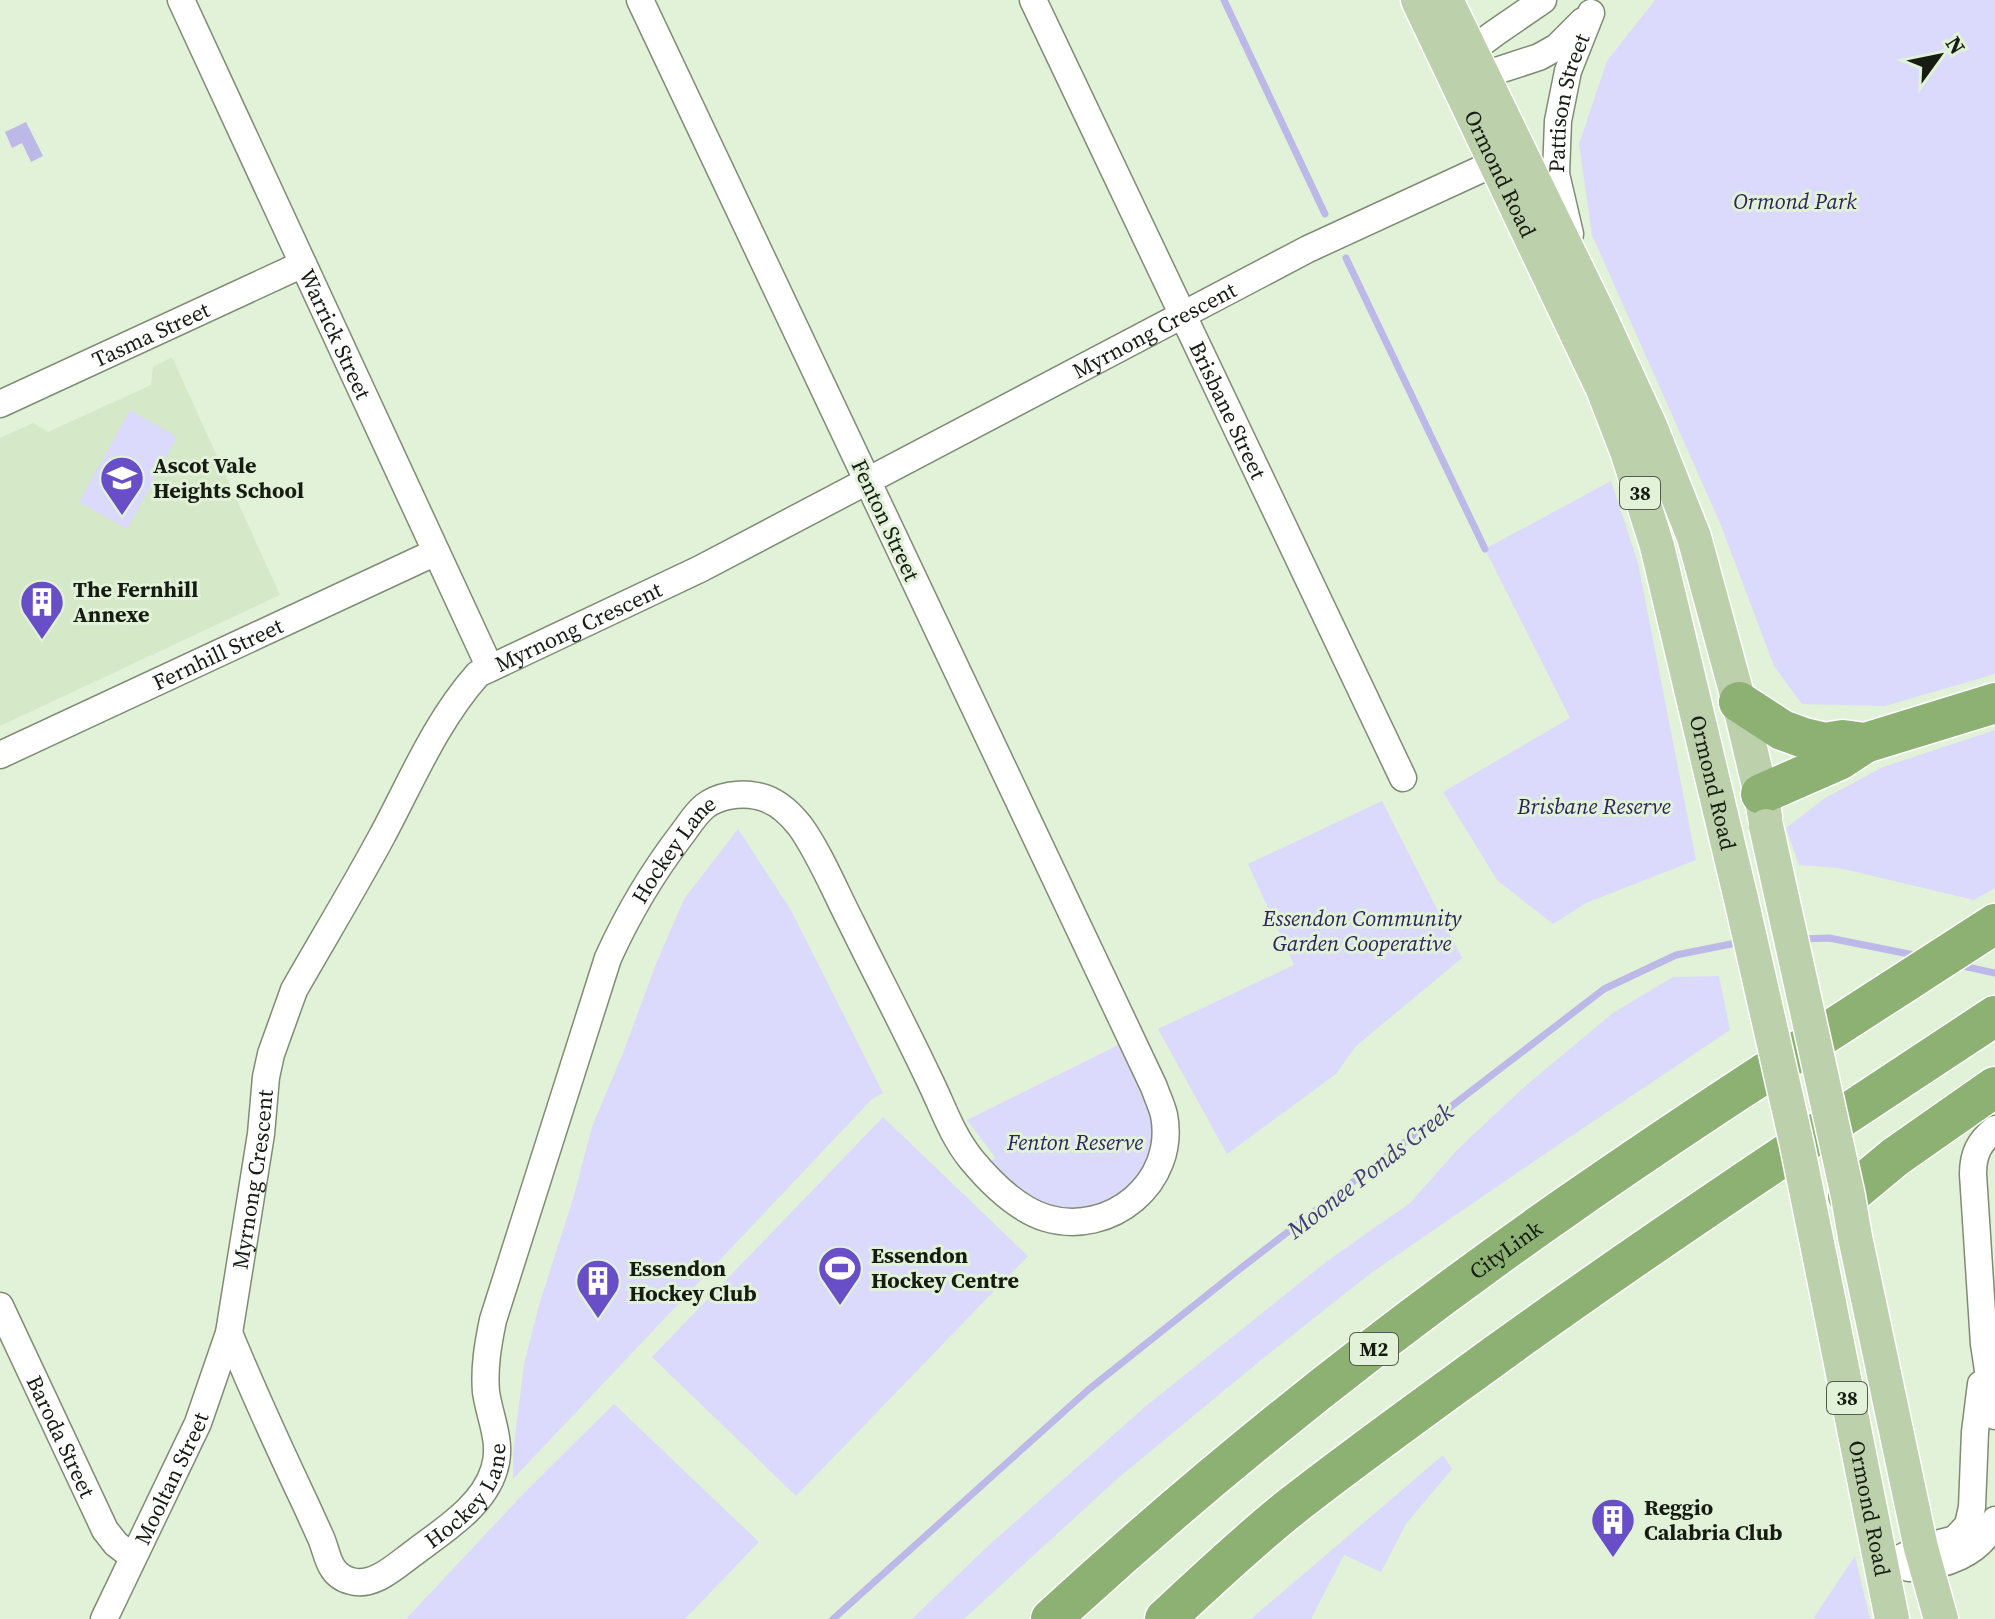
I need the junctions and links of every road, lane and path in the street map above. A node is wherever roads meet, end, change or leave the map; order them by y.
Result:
1 (181, 0) edge
2 (640, 0) edge
3 (1033, 0) edge
4 (1418, 0) edge
5 (1446, 0) edge
6 (1543, 0) edge
7 (1596, 6) edge
8 (1467, 63) junction
9 (1507, 158) junction
10 (303, 264) junction
11 (1585, 288) junction
12 (1183, 316) junction
13 (0, 404) edge
14 (868, 482) junction
15 (436, 552) junction
16 (490, 668) junction
17 (1739, 702) junction
18 (1995, 703) edge
19 (1865, 743) junction
20 (0, 755) edge
21 (1403, 778) dead end
22 (1721, 810) junction
23 (1764, 810) junction
24 (1995, 924) edge
25 (1995, 1016) edge
26 (1131, 1041) joint
27 (1995, 1087) edge
28 (1995, 1129) edge
29 (1916, 1142) junction
30 (1797, 1145) junction
31 (1837, 1150) junction
32 (1848, 1196) junction
33 (0, 1306) edge
34 (229, 1333) junction
35 (1984, 1344) junction
36 (1995, 1416) edge
37 (1995, 1492) edge
38 (1988, 1525) edge
39 (133, 1557) junction
40 (1924, 1557) junction
41 (1880, 1568) junction
42 (1890, 1611) edge
43 (104, 1619) edge
44 (1051, 1619) edge
45 (1165, 1619) edge
46 (1941, 1619) edge

1 - 10 street, Warrick Street
2 - 14 street, Fenton Street
3 - 12 street, Brisbane Street
4 - 8 main road, Ormond Road / 38
5 - 8 main road, Ormond Road / 38
6 - 8 street
7 - 8 street, Pattison Street
7 - 11 street, Pattison Street
8 - 9 main road, Ormond Road / 38
9 - 11 main road, Ormond Road / 38
9 - 12 street, Myrnong Crescent
9 - 22 main road, Ormond Road / 38
10 - 13 street, Tasma Street
10 - 15 street, Warrick Street
11 - 17 main road, Ormond Road / 38
12 - 14 street, Myrnong Crescent
12 - 21 street, Brisbane Street
14 - 16 street, Myrnong Crescent
14 - 26 street, Fenton Street
15 - 16 street, Warrick Street
15 - 20 street, Fernhill Street
16 - 34 street, Myrnong Crescent
17 - 19 highway
17 - 23 main road, Ormond Road / 38
18 - 19 highway
19 - 23 highway
22 - 23 main road
22 - 30 main road, Ormond Road / 38, bridge
23 - 31 main road, Ormond Road / 38, bridge
24 - 44 highway, CityLink / M2
25 - 45 highway
26 - 34 street, Hockey Lane
27 - 29 highway
28 - 35 street
29 - 31 highway
29 - 32 highway
30 - 31 main road
30 - 41 main road, Ormond Road / 38, bridge
31 - 32 main road, Ormond Road / 38, bridge
32 - 40 main road, Ormond Road / 38, bridge
33 - 39 street, Baroda Street
34 - 39 street, Mooltan Street
35 - 36 street
35 - 38 street
37 - 38 street
38 - 40 street
39 - 43 street, Mooltan Street
40 - 41 street
40 - 46 main road, 38
41 - 42 main road, Ormond Road / 38

